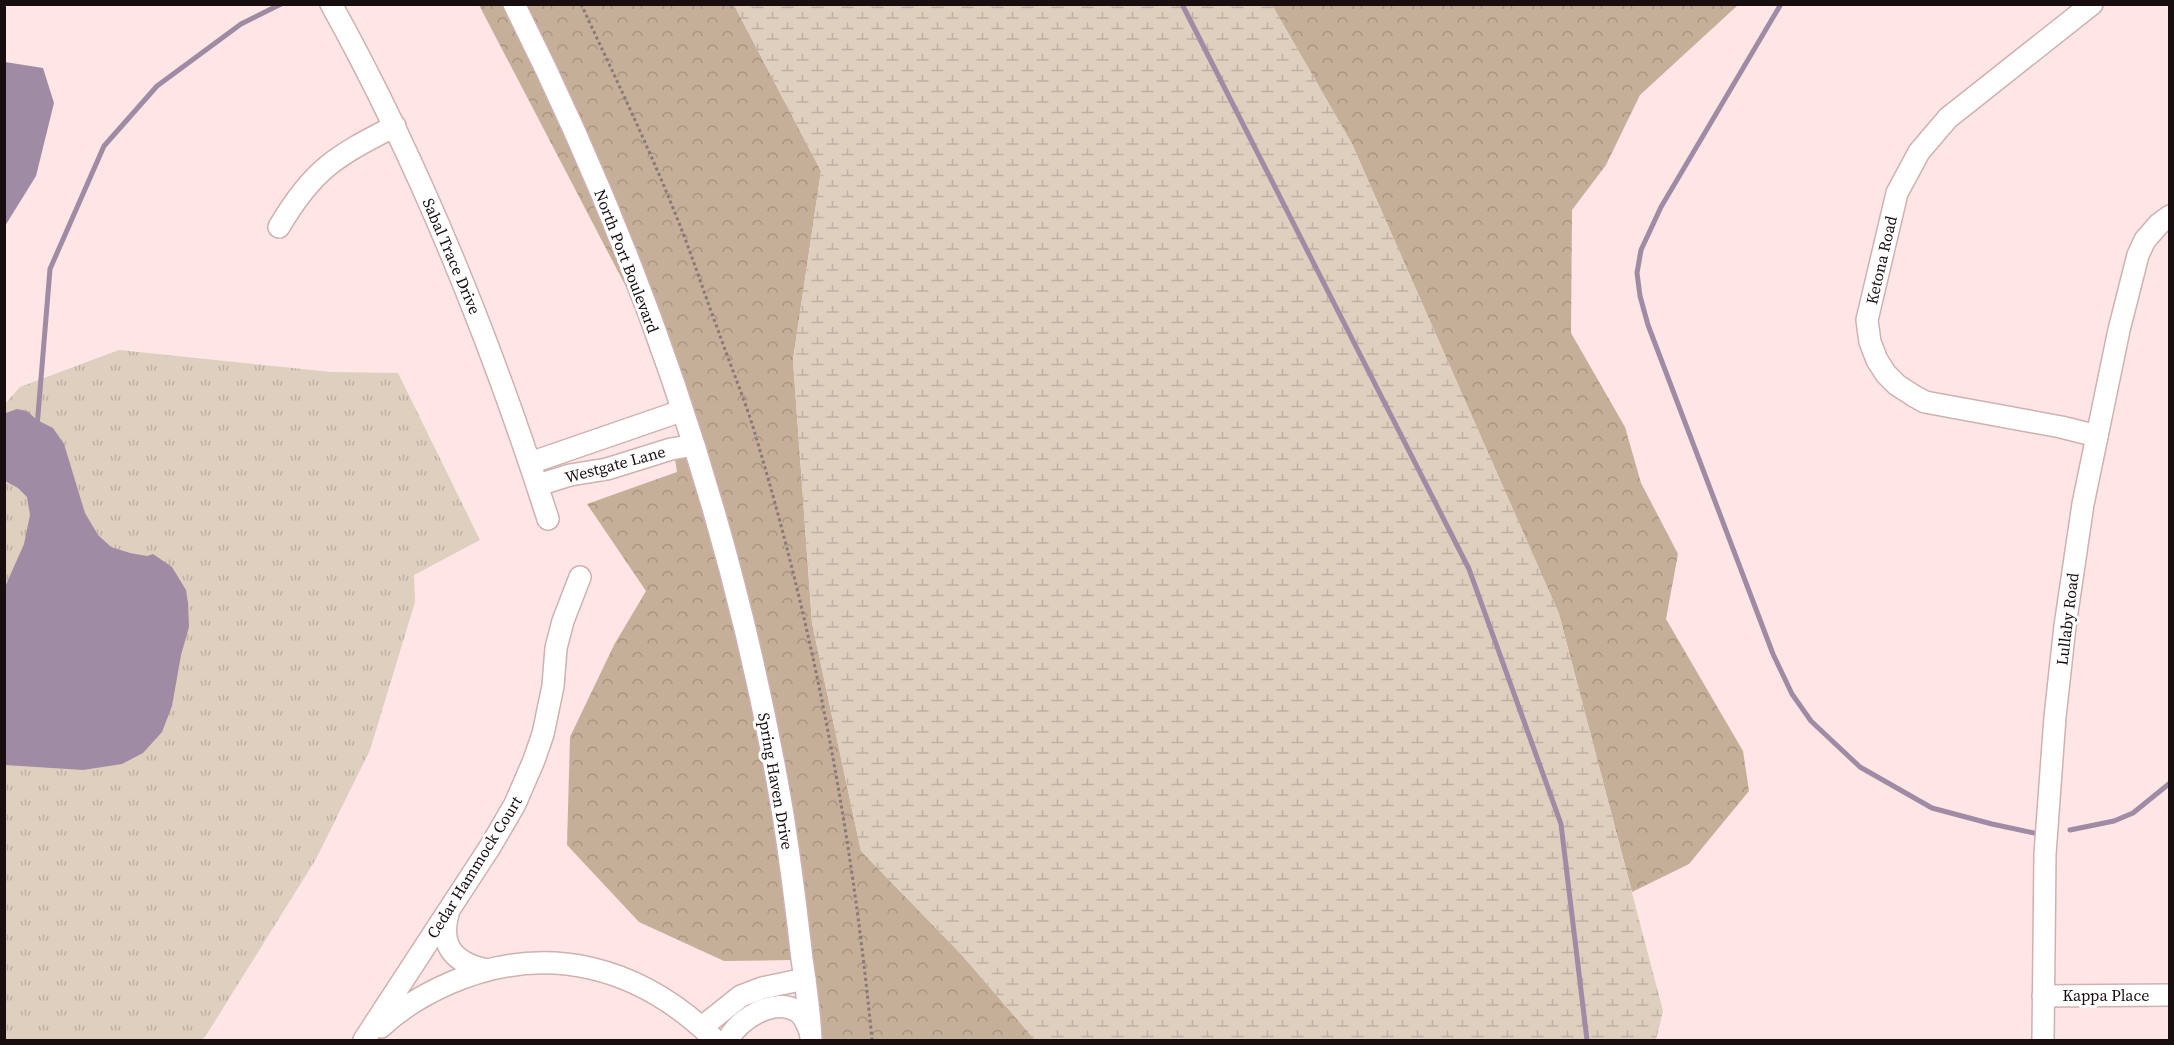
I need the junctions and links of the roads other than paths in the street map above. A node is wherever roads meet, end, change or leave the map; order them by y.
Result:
1 (331, 4) edge
2 (514, 4) edge
3 (2092, 4) edge
4 (395, 126) junction
5 (2169, 216) edge
6 (279, 227) dead end
7 (681, 411) junction
8 (2097, 436) junction
9 (586, 444) junction
10 (694, 445) junction
11 (530, 462) junction
12 (595, 471) junction
13 (538, 485) junction
14 (548, 519) dead end
15 (719, 526) joint
16 (580, 577) dead end
17 (449, 911) junction
18 (487, 970) junction
19 (805, 979) junction
20 (2169, 995) edge
21 (2043, 996) junction
22 (708, 1034) edge
23 (811, 1037) edge
24 (366, 1041) edge
25 (728, 1041) edge
26 (2043, 1041) edge

1 - 4 street, Sabal Trace Drive
2 - 7 street, North Port Boulevard
3 - 8 street, Ketona Road
4 - 6 street
4 - 11 street, Sabal Trace Drive
5 - 8 street, Lullaby Road
7 - 9 street, Westgate Lane
7 - 10 street, North Port Boulevard
8 - 21 street, Lullaby Road
9 - 11 street, Westgate Lane
9 - 12 street
10 - 12 street, Westgate Lane
10 - 15 street, North Port Boulevard
11 - 13 street, Sabal Trace Drive
12 - 13 street, Westgate Lane
13 - 14 street, Sabal Trace Drive
15 - 19 street, Spring Haven Drive
16 - 17 street, Cedar Hammock Court
17 - 18 street
17 - 24 street, Cedar Hammock Court
18 - 22 street
18 - 24 street
19 - 22 street
19 - 23 street, Spring Haven Drive
20 - 21 street, Kappa Place
21 - 26 street, Lullaby Road
23 - 25 street

